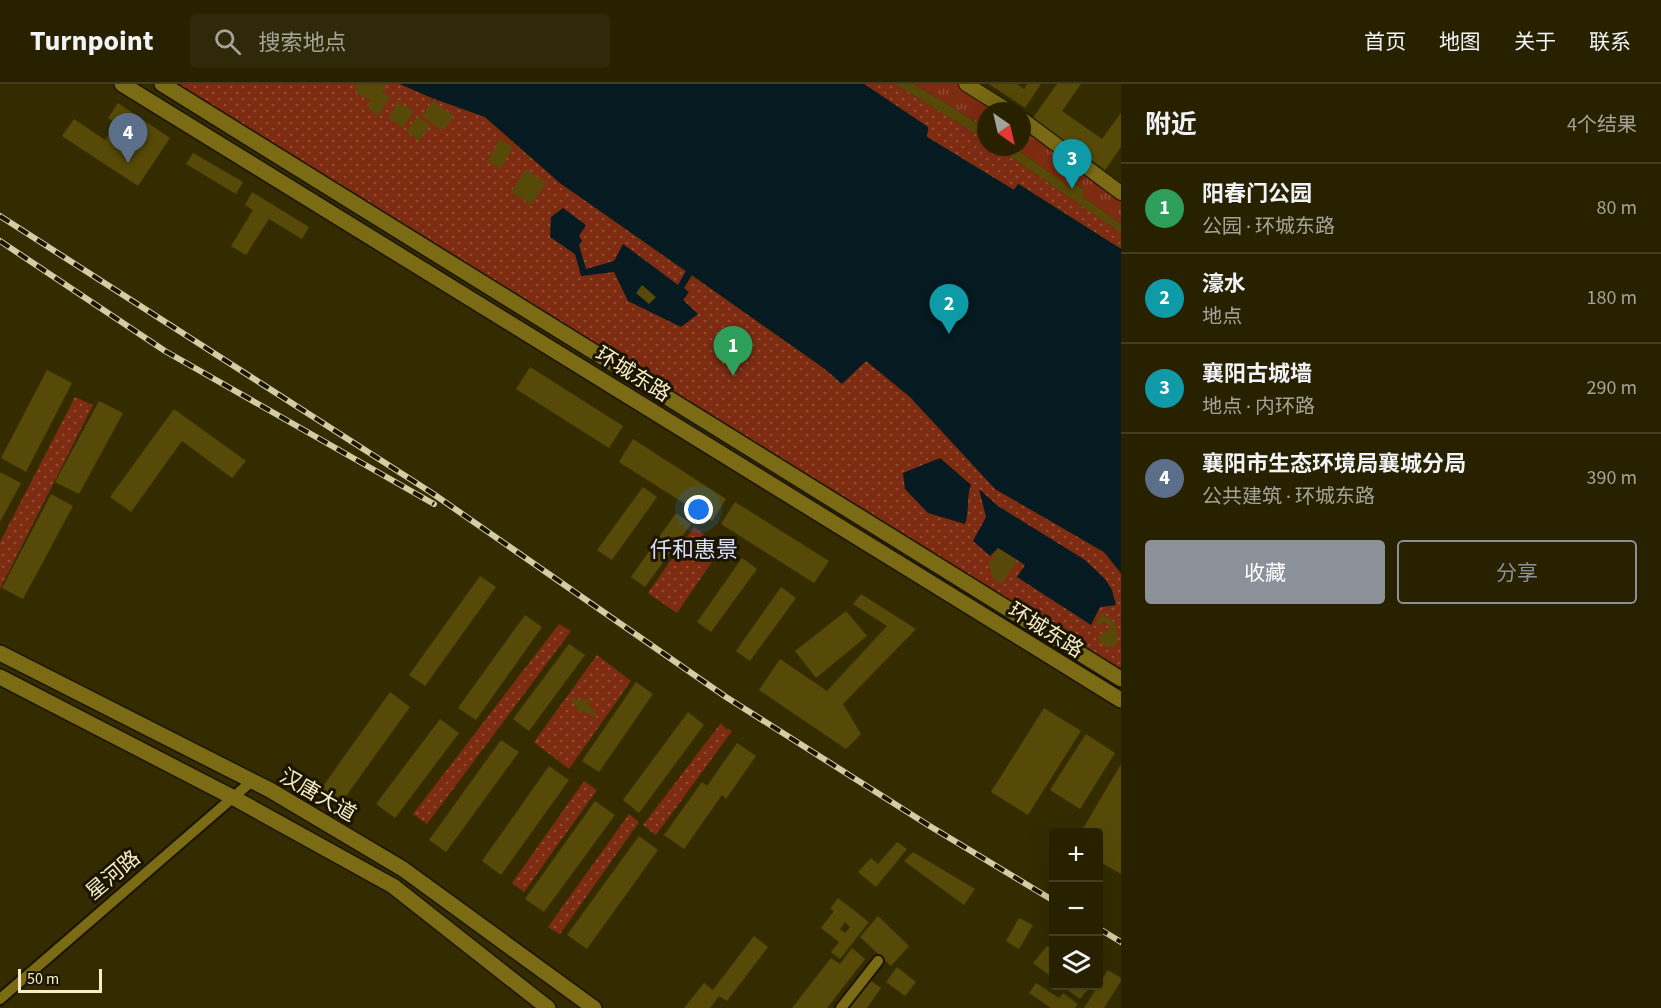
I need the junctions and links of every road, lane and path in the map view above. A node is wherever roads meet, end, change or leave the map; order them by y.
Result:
1 (122, 84) edge
2 (162, 84) edge
3 (966, 84) edge
4 (995, 102) edge
5 (1031, 126) edge
6 (1121, 193) edge
7 (0, 653) edge
8 (0, 677) edge
9 (1121, 680) edge
10 (1121, 700) edge
11 (252, 781) junction
12 (234, 798) junction
13 (878, 961) dead end
14 (0, 999) edge
15 (548, 1008) edge
16 (594, 1008) edge
17 (841, 1008) edge

1 - 10 main road, 环城东路
2 - 9 main road, 环城东路
3 - 4 street
5 - 6 street
7 - 11 main road, 汉唐大道
8 - 12 main road, 汉唐大道
11 - 12 street, 星河路
11 - 16 main road, 汉唐大道
12 - 14 street, 星河路
12 - 15 main road, 汉唐大道
13 - 17 street

